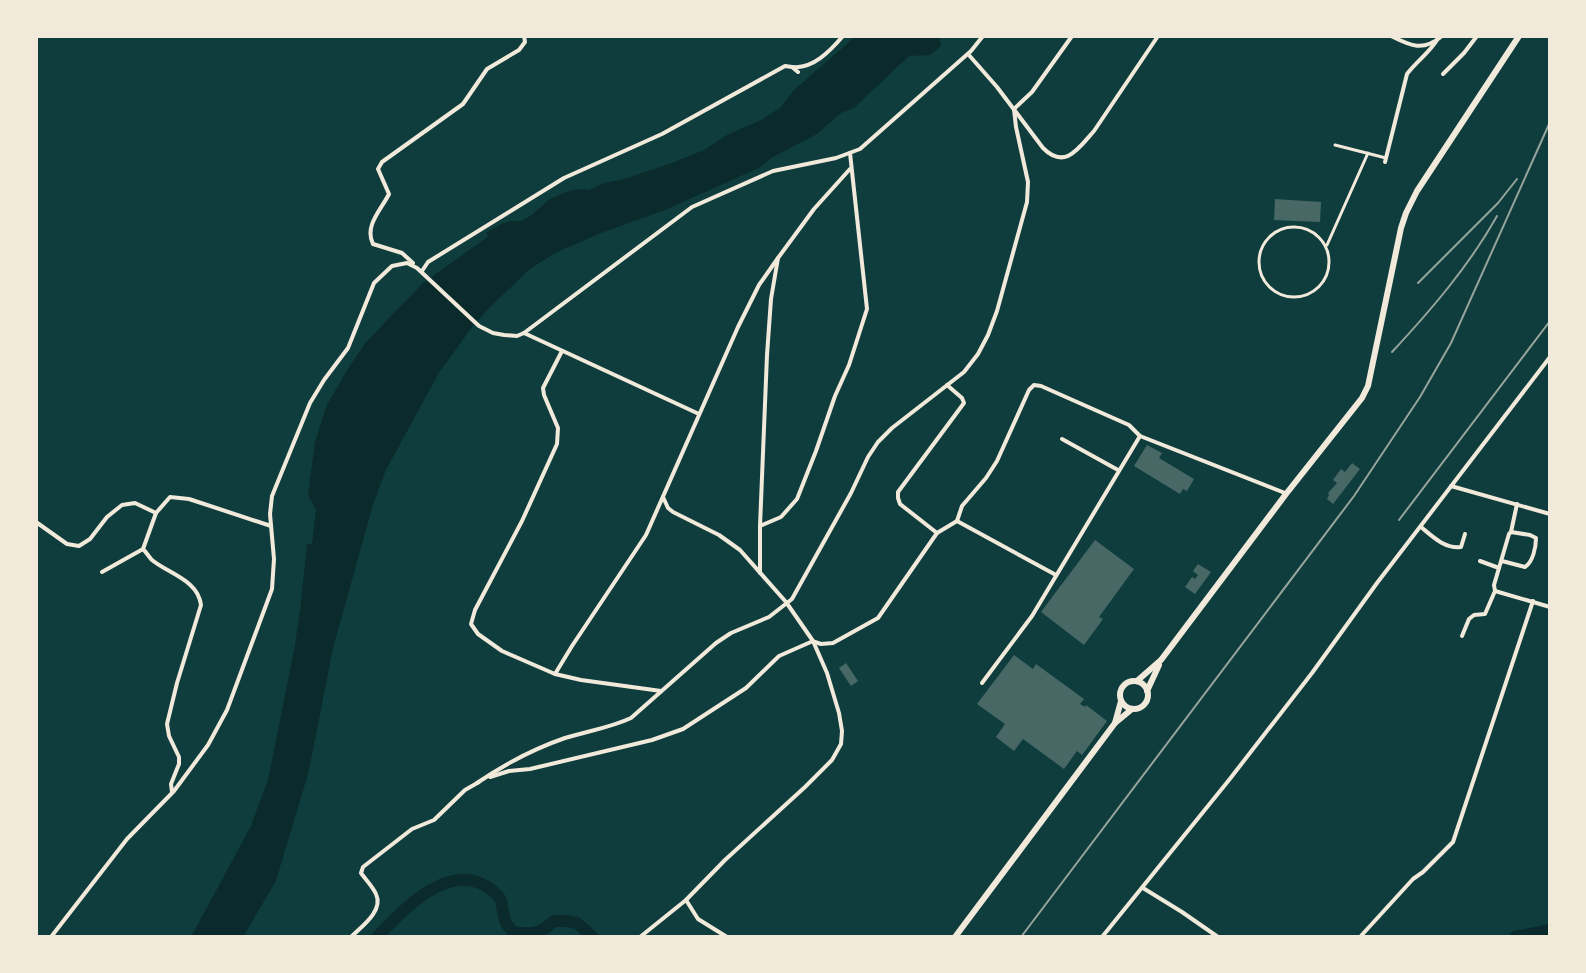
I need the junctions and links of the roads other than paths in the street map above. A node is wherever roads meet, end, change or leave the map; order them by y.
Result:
1 (524, 36) edge
2 (843, 36) edge
3 (983, 36) edge
4 (1072, 36) edge
5 (1158, 36) edge
6 (1391, 36) edge
7 (1442, 36) edge
8 (1477, 36) edge
9 (1519, 36) edge
10 (1437, 40) junction
11 (968, 54) junction
12 (792, 67) junction
13 (798, 72) dead end
14 (1443, 74) dead end
15 (1014, 109) junction
16 (1335, 145) dead end
17 (850, 153) junction
18 (1368, 153) junction
19 (1386, 160) joint
20 (850, 169) junction
21 (1326, 246) junction
22 (778, 258) junction
23 (420, 270) junction
24 (524, 333) junction
25 (562, 351) junction
26 (1550, 357) edge
27 (947, 385) junction
28 (699, 414) junction
29 (1140, 436) junction
30 (1062, 439) dead end
31 (1118, 470) junction
32 (1451, 486) junction
33 (1286, 494) junction
34 (663, 497) junction
35 (1517, 504) junction
36 (156, 513) junction
37 (1550, 514) edge
38 (957, 521) junction
39 (36, 522) edge
40 (271, 526) junction
41 (760, 526) junction
42 (1421, 527) junction
43 (1511, 532) junction
44 (937, 533) junction
45 (1465, 534) dead end
46 (143, 549) junction
47 (1480, 561) dead end
48 (1502, 561) junction
49 (1499, 568) junction
50 (102, 572) dead end
51 (760, 573) junction
52 (1056, 575) junction
53 (1495, 591) junction
54 (1533, 601) junction
55 (786, 602) junction
56 (1550, 607) edge
57 (1462, 636) dead end
58 (813, 641) junction
59 (1161, 660) junction
60 (555, 674) junction
61 (1137, 681) junction
62 (982, 683) dead end
63 (661, 691) junction
64 (1147, 691) junction
65 (1121, 701) junction
66 (1132, 709) junction
67 (1115, 723) junction
68 (477, 783) junction
69 (172, 792) junction
70 (1142, 888) junction
71 (686, 900) junction
72 (51, 937) edge
73 (351, 937) edge
74 (640, 937) edge
75 (727, 937) edge
76 (955, 937) edge
77 (1102, 937) edge
78 (1218, 937) edge
79 (1360, 937) edge

1 - 23 street
2 - 12 street
3 - 11 street
4 - 15 street
5 - 15 street
6 - 10 street
7 - 10 street
8 - 14 street
9 - 33 main road
10 - 19 street
11 - 15 street
11 - 17 street
12 - 13 street
12 - 23 street
15 - 27 street
16 - 18 street
17 - 20 street
17 - 24 street
18 - 19 street
18 - 21 street
20 - 22 street
20 - 41 street
21 - 21 street
22 - 28 street
22 - 41 street
23 - 24 street
23 - 40 street
24 - 25 street
25 - 28 street
25 - 60 street
26 - 32 street
27 - 44 street
27 - 55 street
28 - 34 street
29 - 31 street
29 - 33 street
29 - 38 street
30 - 31 street
31 - 52 street
32 - 35 street
32 - 42 street
33 - 59 main road
34 - 51 street
34 - 60 street
35 - 37 street
35 - 43 street
36 - 39 street
36 - 40 street
36 - 46 street
38 - 44 street
38 - 52 street
40 - 69 street
41 - 51 street
42 - 45 street
42 - 70 street
43 - 48 street
43 - 48 street
44 - 58 street
46 - 50 street
46 - 69 street
47 - 49 street
48 - 49 street
49 - 53 street
51 - 55 street
52 - 62 street
53 - 54 street
53 - 57 street
54 - 56 street
54 - 79 street
55 - 58 street
55 - 63 street
58 - 68 street
58 - 71 street
59 - 61 main road
59 - 64 main road
60 - 63 street
61 - 64 main road
61 - 65 main road
63 - 68 street
64 - 66 main road
65 - 66 main road
65 - 67 main road
66 - 67 main road
67 - 76 main road
68 - 73 street
69 - 72 street
70 - 77 street
70 - 78 street
71 - 74 street
71 - 75 street

